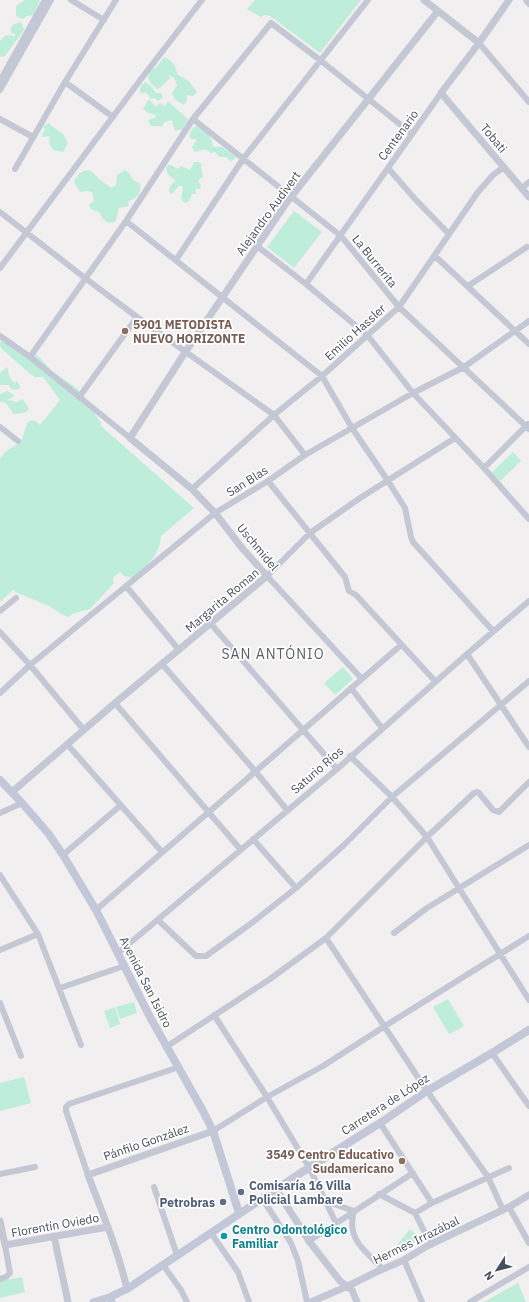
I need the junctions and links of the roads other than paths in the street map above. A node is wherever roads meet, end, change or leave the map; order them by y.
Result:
1 (45, 0) edge
2 (51, 0) edge
3 (71, 0) edge
4 (116, 0) edge
5 (202, 0) edge
6 (368, 0) edge
7 (424, 0) edge
8 (509, 0) edge
9 (526, 0) edge
10 (529, 4) edge
11 (438, 11) junction
12 (104, 20) junction
13 (479, 43) junction
14 (320, 60) junction
15 (0, 81) edge
16 (64, 82) junction
17 (0, 90) edge
18 (441, 93) junction
19 (369, 99) junction
20 (529, 102) edge
21 (0, 118) edge
22 (113, 118) junction
23 (193, 119) junction
24 (412, 134) junction
25 (33, 137) junction
26 (243, 160) junction
27 (504, 167) junction
28 (388, 168) junction
29 (15, 169) dead end
30 (529, 182) edge
31 (522, 188) junction
32 (291, 197) junction
33 (529, 197) edge
34 (0, 212) edge
35 (126, 221) junction
36 (27, 233) junction
37 (449, 234) junction
38 (341, 236) junction
39 (257, 246) junction
40 (527, 247) dead end
41 (436, 256) junction
42 (176, 260) junction
43 (0, 268) edge
44 (85, 278) junction
45 (306, 284) junction
46 (468, 286) junction
47 (223, 297) junction
48 (399, 307) junction
49 (137, 317) junction
50 (529, 321) edge
51 (514, 331) junction
52 (0, 336) edge
53 (368, 336) junction
54 (529, 344) edge
55 (186, 351) junction
56 (30, 357) junction
57 (464, 367) junction
58 (322, 376) junction
59 (413, 393) junction
60 (80, 396) junction
61 (274, 415) junction
62 (528, 426) edge
63 (0, 427) edge
64 (352, 428) junction
65 (130, 438) junction
66 (455, 438) junction
67 (18, 441) dead end
68 (306, 456) junction
69 (484, 468) junction
70 (268, 481) junction
71 (388, 481) junction
72 (192, 488) junction
73 (216, 513) junction
74 (529, 519) edge
75 (310, 533) junction
76 (267, 576) junction
77 (126, 586) junction
78 (16, 598) dead end
79 (529, 601) edge
80 (0, 611) edge
81 (211, 624) junction
82 (493, 631) junction
83 (0, 632) edge
84 (401, 645) junction
85 (179, 650) junction
86 (467, 654) junction
87 (162, 664) junction
88 (30, 665) junction
89 (362, 679) junction
90 (435, 681) junction
91 (529, 681) edge
92 (351, 688) junction
93 (0, 692) edge
94 (115, 703) junction
95 (500, 705) junction
96 (382, 728) junction
97 (84, 730) junction
98 (303, 730) junction
99 (67, 744) junction
100 (529, 747) edge
101 (350, 756) junction
102 (337, 769) junction
103 (255, 771) junction
104 (0, 780) edge
105 (529, 782) edge
106 (12, 792) junction
107 (392, 797) junction
108 (22, 802) junction
109 (121, 805) junction
110 (287, 810) junction
111 (209, 812) junction
112 (0, 813) edge
113 (427, 837) junction
114 (253, 839) junction
115 (529, 845) edge
116 (241, 850) junction
117 (162, 852) junction
118 (63, 855) junction
119 (0, 875) edge
120 (2, 882) edge
121 (459, 887) junction
122 (296, 888) junction
123 (96, 910) junction
124 (158, 920) junction
125 (394, 933) dead end
126 (38, 934) junction
127 (529, 936) edge
128 (326, 938) junction
129 (0, 950) edge
130 (118, 953) junction
131 (501, 954) junction
132 (124, 966) junction
133 (60, 988) junction
134 (529, 1000) edge
135 (0, 1003) edge
136 (214, 1015) junction
137 (384, 1026) junction
138 (529, 1030) edge
139 (81, 1045) dead end
140 (166, 1047) junction
141 (492, 1053) junction
142 (21, 1056) dead end
143 (179, 1067) junction
144 (427, 1091) junction
145 (267, 1097) junction
146 (529, 1106) edge
147 (380, 1123) junction
148 (212, 1131) junction
149 (35, 1167) dead end
150 (309, 1167) junction
151 (509, 1168) dead end
152 (413, 1173) junction
153 (0, 1174) edge
154 (88, 1175) junction
155 (488, 1177) junction
156 (154, 1187) dead end
157 (276, 1189) junction
158 (379, 1194) junction
159 (529, 1195) edge
160 (262, 1198) junction
161 (325, 1201) junction
162 (432, 1203) junction
163 (506, 1208) junction
164 (354, 1211) junction
165 (239, 1213) junction
166 (415, 1213) junction
167 (0, 1221) edge
168 (336, 1223) junction
169 (108, 1227) junction
170 (211, 1233) junction
171 (54, 1236) junction
172 (309, 1241) junction
173 (529, 1242) edge
174 (5, 1245) junction
175 (431, 1245) junction
176 (177, 1255) junction
177 (404, 1260) junction
178 (163, 1265) junction
179 (529, 1267) edge
180 (383, 1269) junction
181 (0, 1279) edge
182 (348, 1286) junction
183 (127, 1289) junction
184 (113, 1300) edge
185 (68, 1302) edge
186 (93, 1302) edge
187 (187, 1302) edge
188 (249, 1302) edge
189 (307, 1302) edge
190 (311, 1302) edge
191 (357, 1302) edge
192 (422, 1302) edge
193 (470, 1302) edge

1 - 15 street
2 - 17 street
3 - 12 street
4 - 12 street
5 - 22 street
6 - 14 street
7 - 11 street
8 - 13 street, Centenario
9 - 10 street
11 - 13 street
11 - 19 street, Alejandro Audivert
12 - 16 street
13 - 18 street, Centenario
13 - 20 street
14 - 19 street
14 - 23 street
14 - 26 street
16 - 22 street
16 - 25 street
18 - 24 street, Centenario
18 - 27 street, Tobati
19 - 24 street
19 - 32 street, Alejandro Audivert
21 - 25 street
22 - 36 street
23 - 26 street, La Burrerita
23 - 35 street
24 - 28 street, Centenario
25 - 29 street
26 - 32 street, La Burrerita
26 - 42 street
27 - 31 street, Tobati
27 - 37 street, Emilio Hassler
28 - 37 street
28 - 38 street, Centenario
30 - 31 street
31 - 33 street, Tobati
32 - 38 street, La Burrerita
32 - 39 street, Alejandro Audivert
34 - 36 street
35 - 42 street
35 - 44 street
36 - 43 street
36 - 44 street
37 - 41 street, Emilio Hassler
38 - 45 street, Centenario
38 - 48 street, La Burrerita
39 - 45 street
39 - 47 street, Alejandro Audivert
40 - 46 street
41 - 46 street
41 - 48 street, Emilio Hassler
42 - 47 street
44 - 49 street
44 - 56 street
45 - 53 street
46 - 51 street
47 - 55 street, Alejandro Audivert
47 - 58 street
48 - 53 street, Emilio Hassler
48 - 57 street, La Burrerita
49 - 55 street
49 - 60 street
50 - 51 street, San Blas
51 - 54 street
51 - 57 street, San Blas
52 - 56 street
53 - 58 street, Emilio Hassler
53 - 59 street
55 - 61 street
55 - 65 street, Alejandro Audivert
56 - 60 street
57 - 59 street, San Blas
57 - 62 street, La Burrerita
58 - 61 street, Emilio Hassler
58 - 64 street
59 - 64 street, San Blas
59 - 66 street
60 - 65 street
61 - 68 street
61 - 72 street, Emilio Hassler
62 - 69 street
63 - 67 street
64 - 68 street, San Blas
64 - 71 street
65 - 72 street, Uschmidel
66 - 69 street
66 - 71 street, Margarita Roman
68 - 70 street, San Blas
69 - 74 street
70 - 73 street, San Blas
70 - 75 street
71 - 75 street, Margarita Roman
71 - 82 street
72 - 73 street, Uschmidel
73 - 76 street, Uschmidel
73 - 77 street, San Blas
75 - 76 street, Margarita Roman
75 - 84 street
76 - 81 street, Margarita Roman
76 - 89 street, Uschmidel
77 - 85 street
77 - 88 street, San Blas
78 - 80 street
79 - 82 street, Saturio Ríos
81 - 85 street, Margarita Roman
81 - 98 street
82 - 86 street, Saturio Ríos
83 - 88 street
84 - 89 street
84 - 90 street
85 - 87 street, Margarita Roman
86 - 90 street, Saturio Ríos
86 - 95 street
87 - 94 street, Margarita Roman
87 - 103 street
88 - 93 street, San Blas
88 - 97 street
89 - 92 street
90 - 96 street, Saturio Ríos
91 - 95 street
92 - 96 street
92 - 98 street
94 - 97 street, Margarita Roman
94 - 111 street
95 - 100 street
95 - 107 street
96 - 101 street, Saturio Ríos
97 - 99 street, Margarita Roman
98 - 102 street
98 - 103 street
99 - 106 street, Margarita Roman
99 - 109 street
101 - 102 street, Saturio Ríos
101 - 107 street
102 - 110 street, Saturio Ríos
103 - 110 street
103 - 111 street
104 - 106 main road, Avenida San Isidro
105 - 113 street
106 - 108 main road, Avenida San Isidro
107 - 113 street
107 - 122 street
108 - 112 street
108 - 118 main road, Avenida San Isidro
109 - 117 street
109 - 118 street
110 - 114 street, Saturio Ríos
111 - 116 street
111 - 117 street
113 - 121 street
113 - 128 street
114 - 116 street, Saturio Ríos
114 - 122 street
115 - 121 street
116 - 124 street, Saturio Ríos
117 - 123 street
118 - 123 main road, Avenida San Isidro
119 - 120 street
120 - 126 street
121 - 125 street
121 - 131 street
122 - 124 street
123 - 130 main road, Avenida San Isidro
124 - 130 street, Saturio Ríos
126 - 129 street
126 - 133 street
127 - 131 street
128 - 136 street
128 - 137 street
130 - 132 main road, Avenida San Isidro
131 - 134 street
131 - 137 street
132 - 133 street
132 - 140 main road, Avenida San Isidro
133 - 139 street
135 - 142 street
136 - 140 street
136 - 145 street
137 - 144 street
137 - 145 street
138 - 141 main road, Carretera de López
140 - 143 main road, Avenida San Isidro
141 - 144 main road, Carretera de López
141 - 146 street
143 - 148 main road, Avenida San Isidro
143 - 154 street
144 - 147 main road, Carretera de López
144 - 155 street
145 - 148 street
145 - 150 street
147 - 150 main road, Carretera de López
147 - 152 street
148 - 154 street, Pánfilo González
148 - 165 main road, Avenida San Isidro
149 - 153 street
150 - 157 main road, Carretera de López
150 - 161 street
151 - 155 street
152 - 158 street
152 - 162 street
154 - 169 street
155 - 162 street
155 - 163 street
156 - 176 street
157 - 160 main road, Carretera de López
157 - 172 street
158 - 164 street
158 - 166 street
159 - 163 street, Hermes Irrazábal
160 - 165 main road, Carretera de López
160 - 189 street
161 - 164 street
161 - 168 street
162 - 166 street
163 - 173 street
163 - 175 street, Hermes Irrazábal
164 - 168 street
164 - 180 street
165 - 170 main road, Carretera de López
166 - 175 street
167 - 174 street
168 - 172 street
169 - 171 street, Florentín Oviedo
169 - 183 street
170 - 176 main road, Carretera de López
170 - 188 street
171 - 174 street, Florentín Oviedo
171 - 185 street
172 - 182 street
174 - 181 street
175 - 177 street, Hermes Irrazábal
176 - 178 main road, Carretera de López
177 - 180 street, Hermes Irrazábal
177 - 192 street
178 - 183 main road, Carretera de López
178 - 187 street
179 - 193 street
180 - 182 street, Hermes Irrazábal
182 - 190 street, Hermes Irrazábal
182 - 191 street
183 - 184 main road, Carretera de López
184 - 186 street, Carretera de López

